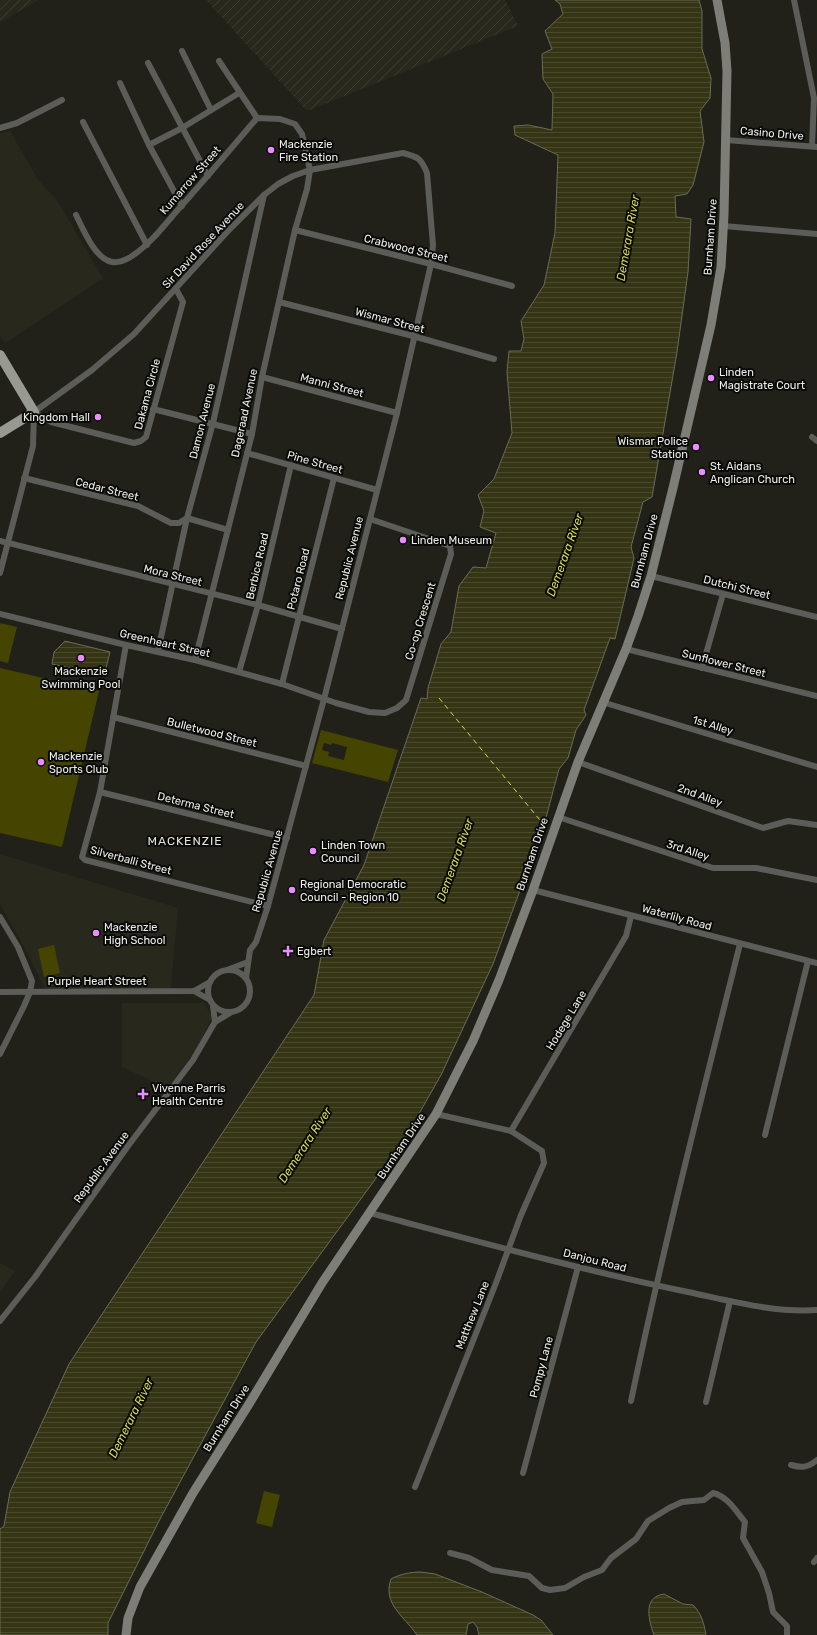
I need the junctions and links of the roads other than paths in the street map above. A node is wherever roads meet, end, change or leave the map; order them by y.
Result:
1 (717, 0) edge
2 (794, 0) edge
3 (182, 51) dead end
4 (219, 61) dead end
5 (148, 63) dead end
6 (120, 83) dead end
7 (239, 92) junction
8 (816, 98) edge
9 (62, 100) dead end
10 (212, 110) junction
11 (256, 118) junction
12 (82, 122) dead end
13 (0, 128) edge
14 (182, 128) junction
15 (726, 140) junction
16 (150, 145) junction
17 (814, 147) edge
18 (417, 156) joint
19 (310, 170) junction
20 (208, 176) junction
21 (264, 195) junction
22 (182, 206) junction
23 (76, 215) dead end
24 (724, 226) junction
25 (295, 230) junction
26 (817, 234) edge
27 (147, 245) junction
28 (431, 264) junction
29 (512, 286) dead end
30 (176, 289) junction
31 (279, 302) junction
32 (413, 336) junction
33 (0, 355) edge
34 (494, 360) dead end
35 (262, 377) junction
36 (153, 409) junction
37 (34, 412) junction
38 (397, 413) junction
39 (213, 423) junction
40 (0, 433) edge
41 (252, 434) junction
42 (247, 453) junction
43 (291, 465) junction
44 (24, 478) junction
45 (334, 478) junction
46 (377, 490) junction
47 (187, 518) junction
48 (370, 519) junction
49 (228, 530) junction
50 (0, 541) edge
51 (7, 542) junction
52 (0, 573) edge
53 (651, 576) junction
54 (172, 585) junction
55 (723, 594) junction
56 (213, 595) junction
57 (258, 605) junction
58 (0, 614) edge
59 (299, 616) junction
60 (817, 617) edge
61 (342, 629) junction
62 (126, 645) junction
63 (626, 650) junction
64 (158, 651) junction
65 (196, 660) junction
66 (702, 668) junction
67 (239, 672) junction
68 (282, 684) junction
69 (817, 696) edge
70 (324, 699) junction
71 (602, 702) junction
72 (113, 717) junction
73 (578, 762) junction
74 (306, 766) junction
75 (817, 767) edge
76 (100, 792) junction
77 (558, 817) junction
78 (817, 825) edge
79 (287, 838) junction
80 (817, 880) edge
81 (533, 890) junction
82 (268, 906) junction
83 (631, 916) junction
84 (0, 918) edge
85 (740, 944) junction
86 (808, 961) junction
87 (248, 962) junction
88 (817, 963) edge
89 (223, 971) junction
90 (246, 978) junction
91 (210, 982) junction
92 (194, 990) junction
93 (0, 992) edge
94 (30, 992) junction
95 (212, 1003) junction
96 (230, 1013) junction
97 (215, 1022) junction
98 (0, 1054) edge
99 (436, 1114) junction
100 (511, 1131) junction
101 (765, 1135) dead end
102 (370, 1213) junction
103 (508, 1249) junction
104 (578, 1266) junction
105 (656, 1286) junction
106 (730, 1301) junction
107 (817, 1310) edge
108 (0, 1321) edge
109 (631, 1401) dead end
110 (706, 1402) dead end
111 (817, 1460) edge
112 (791, 1465) dead end
113 (523, 1473) dead end
114 (415, 1487) dead end
115 (450, 1553) dead end
116 (126, 1635) edge
117 (787, 1635) edge

1 - 15 street, Burnham Drive
2 - 8 street
3 - 10 street
4 - 7 street
5 - 14 street
6 - 16 street
7 - 10 street
7 - 11 street
8 - 17 street
9 - 13 street
10 - 14 street
11 - 19 street
11 - 20 street, Kumarrow Street
12 - 27 street
14 - 16 street
14 - 20 street
15 - 17 street, Casino Drive
15 - 24 street, Burnham Drive
16 - 22 street
18 - 19 street, Sir David Rose Avenue
18 - 28 street, Republic Avenue
19 - 21 street, Sir David Rose Avenue
19 - 25 street, Dageraad Avenue
20 - 22 street, Kumarrow Street
21 - 30 street, Sir David Rose Avenue
21 - 39 street, Damon Avenue
22 - 27 street, Kumarrow Street
23 - 27 street, Kumarrow Street
24 - 26 street
24 - 53 street, Burnham Drive
25 - 28 street, Crabwood Street
25 - 31 street, Dageraad Avenue
28 - 29 street, Crabwood Street
28 - 32 street, Republic Avenue
30 - 36 street, Dakama Circle
30 - 37 street, Sir David Rose Avenue
31 - 32 street, Wismar Street
31 - 35 street, Dageraad Avenue
32 - 34 street, Wismar Street
32 - 38 street, Republic Avenue
33 - 37 main road
35 - 38 street, Manni Street
35 - 41 street, Dageraad Avenue
36 - 37 street, Dakama Circle
36 - 39 street
37 - 40 main road
37 - 44 street
38 - 46 street, Republic Avenue
39 - 41 street
39 - 47 street, Damon Avenue
41 - 42 street, Dageraad Avenue
42 - 43 street, Pine Street
42 - 49 street, Dageraad Avenue
43 - 45 street, Pine Street
43 - 57 street, Berbice Road
44 - 47 street, Cedar Street
44 - 51 street
45 - 46 street, Pine Street
45 - 59 street, Potaro Road
46 - 48 street, Republic Avenue
47 - 49 street, Cedar Street
47 - 54 street, Damon Avenue
48 - 61 street, Republic Avenue
48 - 70 street, Co-op Crescent
49 - 56 street, Dageraad Avenue
50 - 51 street, Mora Street
51 - 52 street
51 - 54 street, Mora Street
53 - 55 street, Dutchi Street
53 - 63 street, Burnham Drive
54 - 56 street, Mora Street
54 - 64 street, Damon Avenue
55 - 60 street, Dutchi Street
55 - 66 street
56 - 57 street, Mora Street
56 - 65 street, Dageraad Avenue
57 - 59 street, Mora Street
57 - 67 street, Berbice Road
58 - 62 street, Greenheart Street
59 - 61 street, Mora Street
59 - 68 street, Potaro Road
61 - 70 street, Republic Avenue
62 - 64 street, Greenheart Street
62 - 72 street, Silverballi Street
63 - 66 street, Sunflower Street
63 - 71 street, Burnham Drive
64 - 65 street, Greenheart Street
65 - 67 street, Greenheart Street
66 - 69 street, Sunflower Street
67 - 68 street, Greenheart Street
68 - 70 street, Greenheart Street
70 - 74 street, Republic Avenue
71 - 73 street, Burnham Drive
71 - 75 street, 1st Alley
72 - 74 street, Bulletwood Street
72 - 76 street, Silverballi Street
73 - 77 street, Burnham Drive
73 - 78 street, 2nd Alley
74 - 79 street, Republic Avenue
76 - 79 street, Determa Street
76 - 82 street, Silverballi Street
77 - 80 street, 3rd Alley
77 - 81 street, Burnham Drive
79 - 82 street, Republic Avenue
81 - 83 street, Waterlily Road
81 - 99 street, Burnham Drive
82 - 87 street, Republic Avenue
83 - 85 street, Waterlily Road
83 - 100 street, Hodege Lane
84 - 94 street
85 - 86 street, Waterlily Road
85 - 105 street
86 - 88 street, Waterlily Road
86 - 101 street
87 - 89 street
87 - 90 street, Republic Avenue
89 - 90 street
89 - 91 street
90 - 96 street
91 - 92 street, Purple Heart Street
91 - 95 street
92 - 94 street, Purple Heart Street
92 - 95 street
93 - 94 street, Purple Heart Street
94 - 98 street
95 - 96 street
95 - 97 street
96 - 97 street, Republic Avenue
97 - 108 street, Republic Avenue
99 - 100 street
99 - 102 street, Burnham Drive
100 - 103 street, Matthew Lane
102 - 103 street, Danjou Road
102 - 116 street, Burnham Drive
103 - 104 street, Danjou Road
103 - 114 street, Matthew Lane
104 - 105 street, Danjou Road
104 - 113 street, Pompy Lane
105 - 106 street, Danjou Road
105 - 109 street
106 - 107 street, Danjou Road
106 - 110 street
111 - 112 street
115 - 117 street

